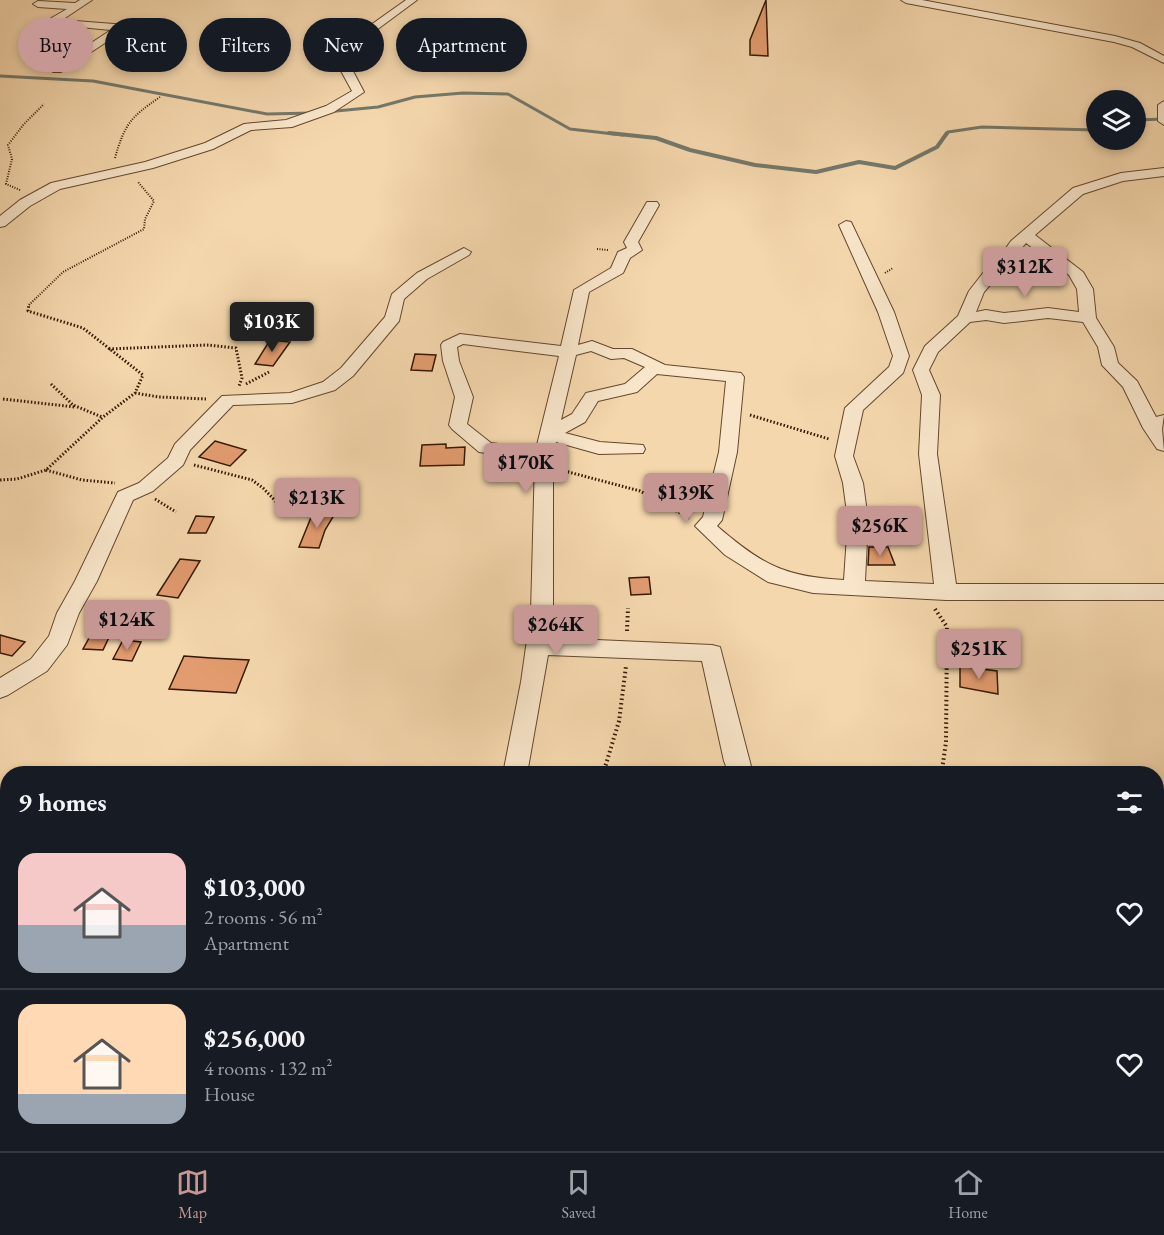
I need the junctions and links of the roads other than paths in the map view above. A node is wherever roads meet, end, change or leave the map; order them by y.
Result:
1 (87, 0) edge
2 (412, 0) edge
3 (906, 0) edge
4 (38, 4) dead end
5 (74, 6) junction
6 (105, 26) edge
7 (1164, 60) edge
8 (1164, 105) edge
9 (1164, 121) edge
10 (1164, 172) edge
11 (652, 205) dead end
12 (0, 223) edge
13 (846, 225) dead end
14 (1026, 236) junction
15 (464, 252) dead end
16 (965, 318) junction
17 (1088, 318) junction
18 (568, 352) junction
19 (655, 369) junction
20 (1158, 424) edge
21 (549, 434) junction
22 (1164, 445) edge
23 (636, 449) dead end
24 (544, 461) junction
25 (854, 587) junction
26 (946, 592) junction
27 (1164, 592) edge
28 (536, 646) junction
29 (0, 689) edge
30 (517, 766) edge
31 (738, 766) edge

1 - 5 street
2 - 12 street
3 - 7 street
4 - 5 street
5 - 6 street
8 - 9 street
10 - 14 street
11 - 18 street
13 - 25 street
14 - 16 street
14 - 17 street
15 - 29 street
16 - 17 street
16 - 26 street
17 - 20 street
18 - 19 street
18 - 21 street
18 - 24 street
19 - 21 street
19 - 25 street
20 - 22 street
21 - 23 street
21 - 24 street
24 - 28 street
25 - 26 street
26 - 27 street
28 - 30 street
28 - 31 street

